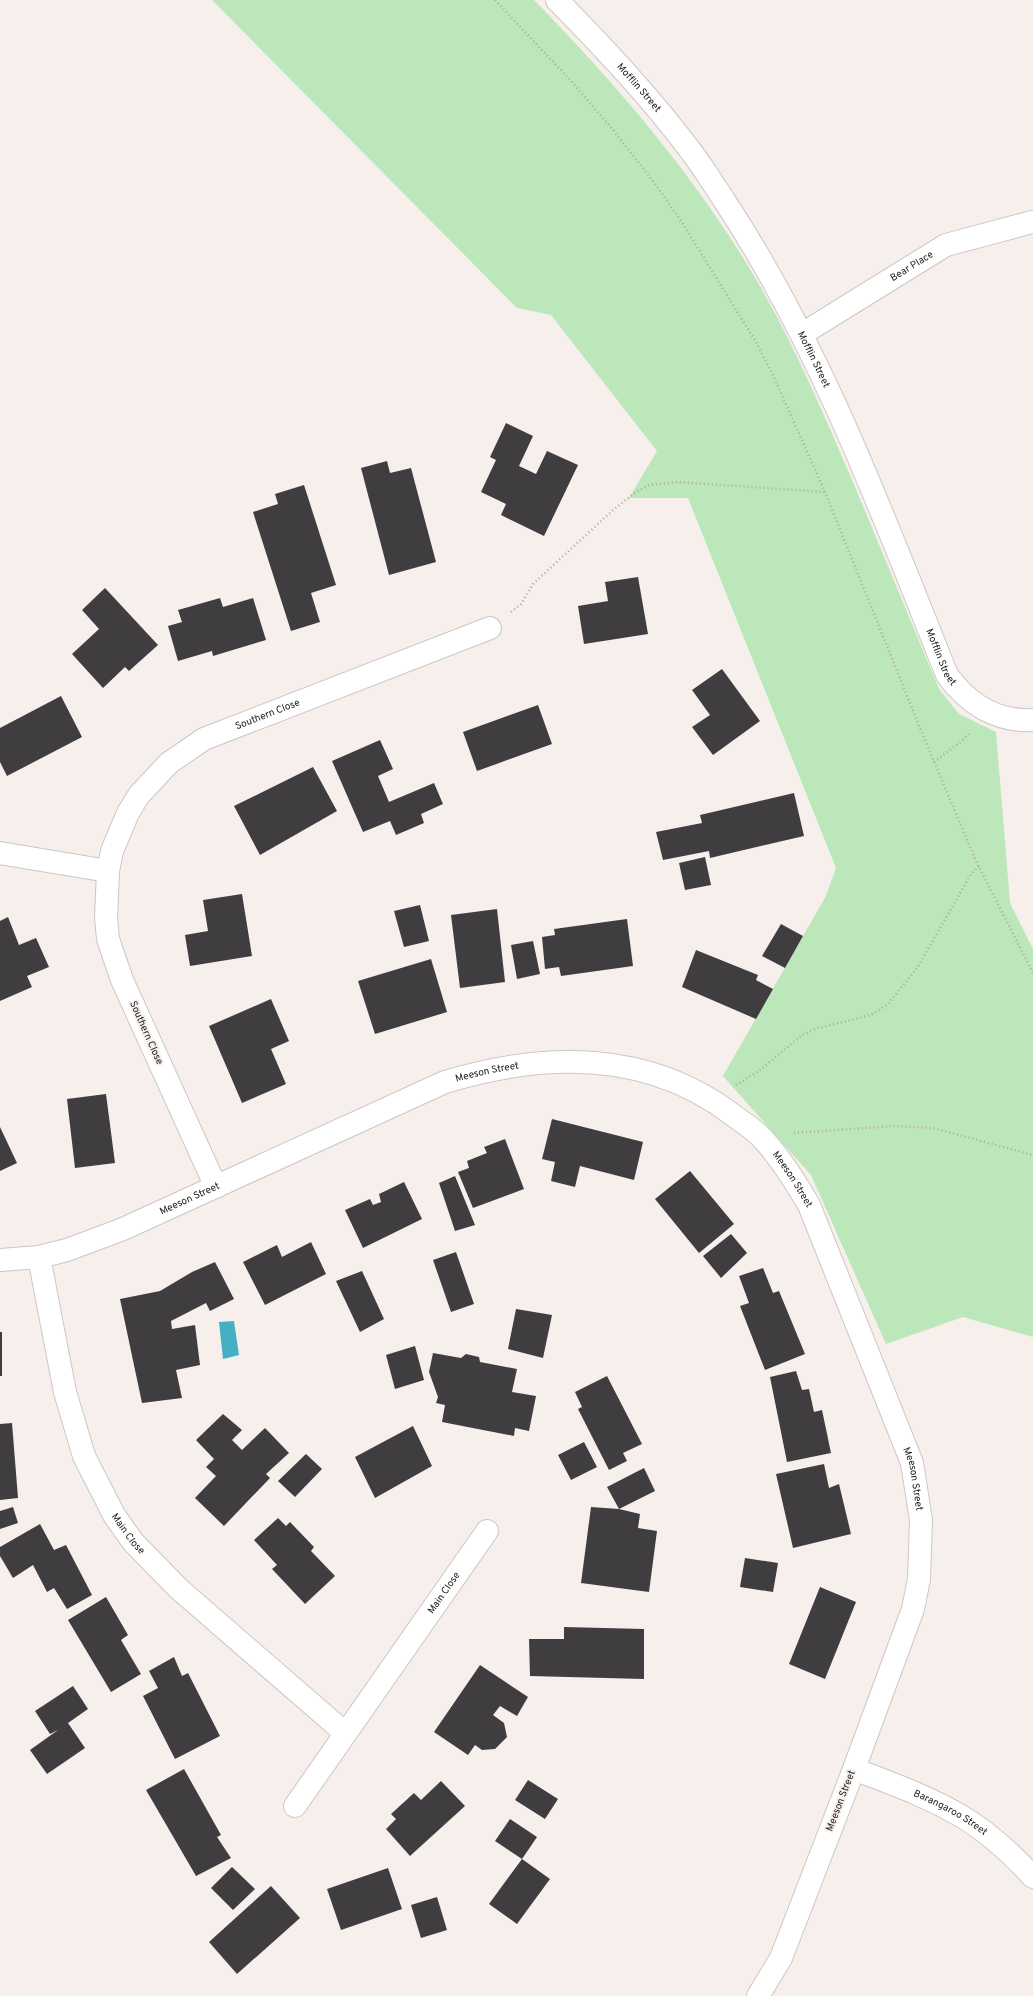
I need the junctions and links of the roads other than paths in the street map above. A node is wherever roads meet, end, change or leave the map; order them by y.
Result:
1 (557, 0) edge
2 (1032, 222) edge
3 (802, 334) junction
4 (490, 628) road end
5 (1033, 720) edge
6 (0, 853) edge
7 (108, 872) junction
8 (216, 1187) junction
9 (39, 1257) junction
10 (0, 1260) edge
11 (487, 1530) dead end
12 (345, 1733) junction
13 (854, 1769) junction
14 (295, 1806) dead end
15 (1033, 1877) edge
16 (758, 1996) edge

1 - 3 street, Mofflin Street
2 - 3 street, Bear Place
3 - 5 street, Mofflin Street
4 - 7 street, Southern Close
6 - 7 street
7 - 8 street, Southern Close
8 - 9 street, Meeson Street
8 - 13 street, Meeson Street
9 - 10 street, Meeson Street
9 - 12 street, Main Close
11 - 12 street, Main Close
12 - 14 street, Main Close
13 - 15 street, Barangaroo Street
13 - 16 street, Meeson Street

